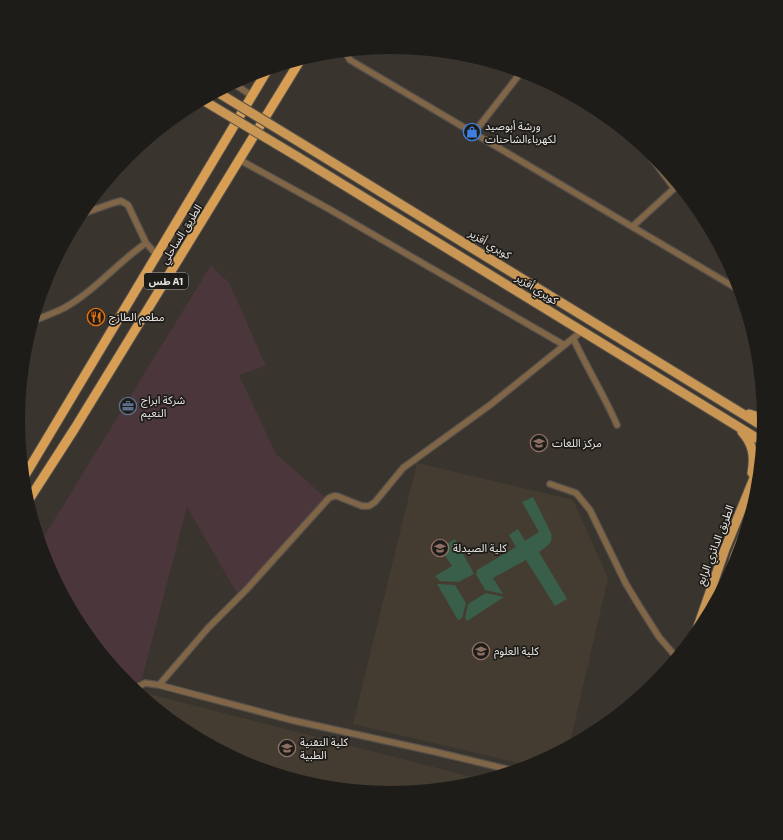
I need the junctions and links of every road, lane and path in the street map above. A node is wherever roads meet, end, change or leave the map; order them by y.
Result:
1 (348, 57) edge
2 (297, 66) edge
3 (518, 76) edge
4 (263, 77) edge
5 (238, 87) edge
6 (222, 95) edge
7 (252, 96) junction
8 (208, 103) edge
9 (473, 134) junction
10 (240, 160) junction
11 (674, 187) edge
12 (91, 211) edge
13 (633, 226) junction
14 (146, 243) junction
15 (157, 255) junction
16 (732, 286) edge
17 (39, 319) edge
18 (582, 331) junction
19 (573, 338) junction
20 (564, 346) junction
21 (735, 408) junction
22 (758, 417) edge
23 (728, 420) junction
24 (758, 423) edge
25 (617, 425) dead end
26 (757, 438) edge
27 (28, 470) edge
28 (753, 480) edge
29 (550, 484) dead end
30 (751, 485) junction
31 (32, 494) edge
32 (703, 613) edge
33 (673, 654) edge
34 (159, 685) junction
35 (139, 686) edge
36 (504, 768) edge

1 - 9 street
2 - 10 highway, الطريق الساحلي / طس A1
3 - 9 street
4 - 7 highway, الطريق الساحلي
5 - 7 street
6 - 21 main road, كوبري أقزير, bridge
7 - 15 highway, الطريق الساحلي
8 - 18 main road, كويري أقزير, bridge
9 - 13 street
10 - 20 street
10 - 31 highway, الطريق الساحلي / طس A1
11 - 13 street
12 - 14 street
13 - 16 street
14 - 15 street
14 - 17 street
15 - 27 highway, الطريق الساحلي
18 - 19 street
18 - 23 main road, كويري أقزير
19 - 20 street
19 - 25 street
20 - 34 street
21 - 22 main road
21 - 24 main road, كوبري أقزير
23 - 26 main road, كويري أقزير
23 - 30 main road
28 - 30 main road, الطريق الدائري الرابع
29 - 33 street
30 - 32 main road, الطريق الدائري الرابع
34 - 35 street
34 - 36 street

